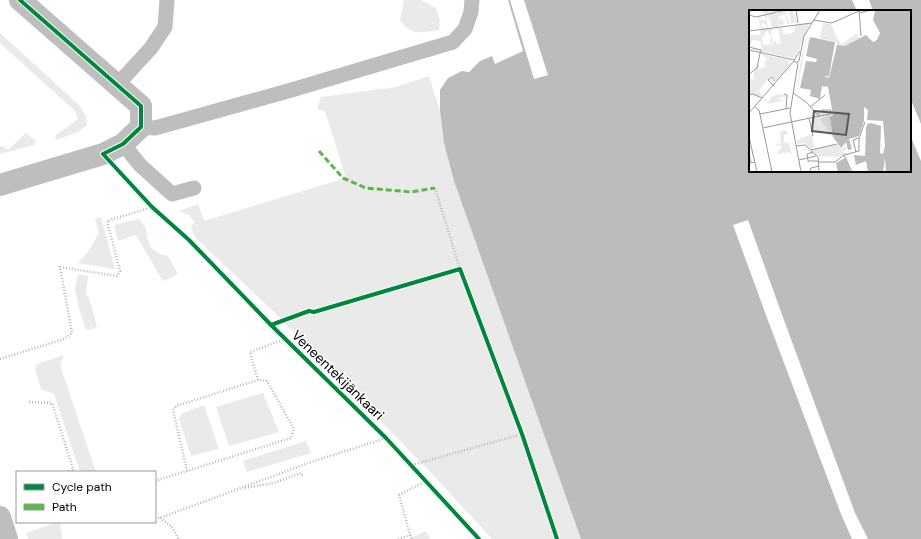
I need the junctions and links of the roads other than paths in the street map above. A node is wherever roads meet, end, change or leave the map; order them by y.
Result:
1 (20, 0) edge
2 (167, 0) edge
3 (472, 0) edge
4 (117, 85) junction
5 (141, 116) junction
6 (123, 144) junction
7 (0, 185) edge
8 (194, 188) dead end
9 (0, 517) edge
10 (7, 539) edge

1 - 4 street
2 - 4 lane
3 - 5 lane
4 - 5 street
5 - 6 street
6 - 7 street
6 - 8 lane
9 - 10 street

